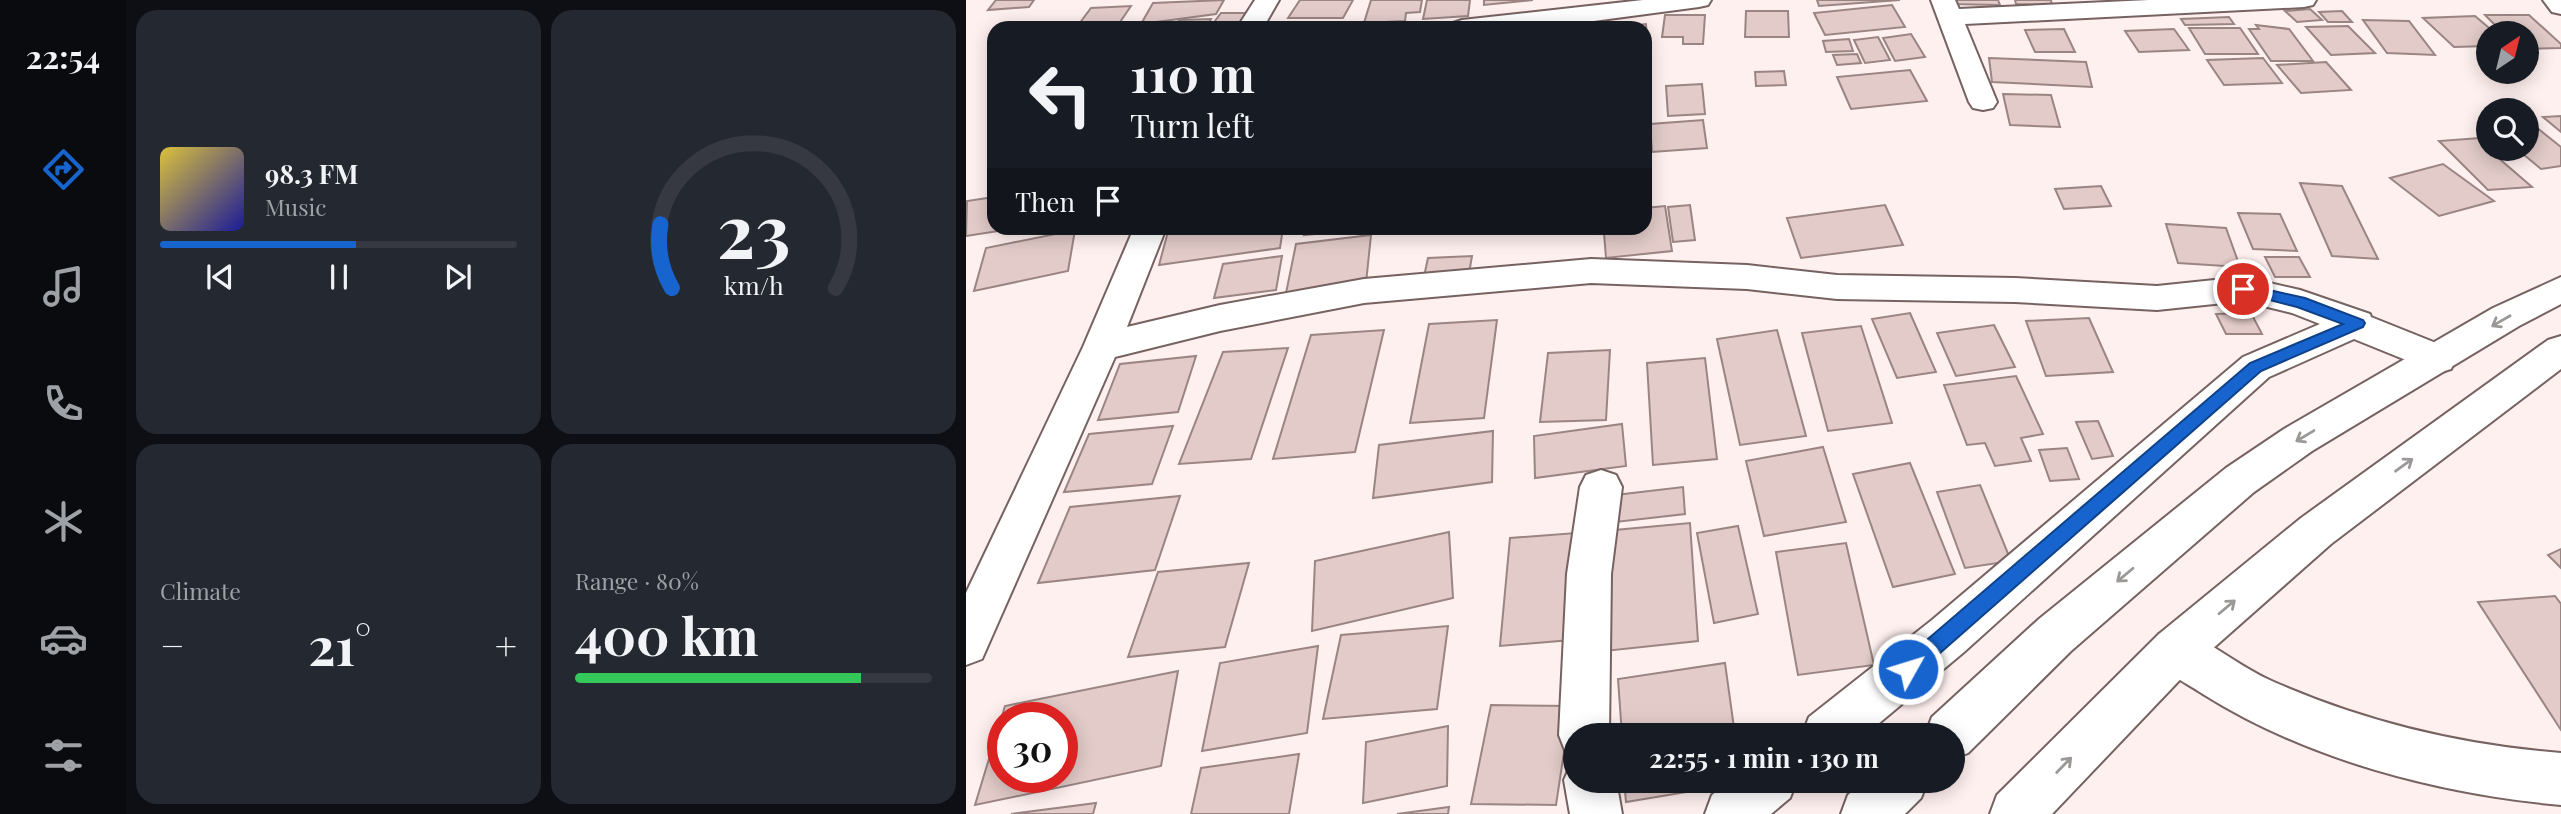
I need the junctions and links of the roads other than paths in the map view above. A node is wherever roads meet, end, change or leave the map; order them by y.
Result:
1 (1267, 0) edge
2 (1699, 0) edge
3 (2304, 0) edge
4 (2555, 0) edge
5 (2561, 7) edge
6 (1947, 8) edge
7 (1255, 21) edge
8 (1535, 21) edge
9 (1983, 102) dead end
10 (1147, 235) edge
11 (2561, 289) edge
12 (2357, 323) junction
13 (1101, 347) junction
14 (2561, 350) edge
15 (2438, 359) junction
16 (1601, 487) dead end
17 (966, 643) edge
18 (2176, 650) junction
19 (1584, 723) edge
20 (1842, 723) edge
21 (1963, 723) edge
22 (2561, 779) edge
23 (1592, 793) edge
24 (1756, 793) edge
25 (1889, 793) edge
26 (1596, 814) edge
27 (1731, 814) edge
28 (1867, 814) edge
29 (2016, 814) edge

1 - 7 street
2 - 8 street
3 - 6 street
4 - 5 street
6 - 9 street
10 - 13 street
11 -> 15 street
12 - 13 street
12 - 15 street
12 - 20 street
13 - 17 street
18 -> 14 street
15 -> 21 street
16 - 19 street
18 - 22 street
29 -> 18 street
23 - 26 street
24 - 27 street
25 - 28 street

